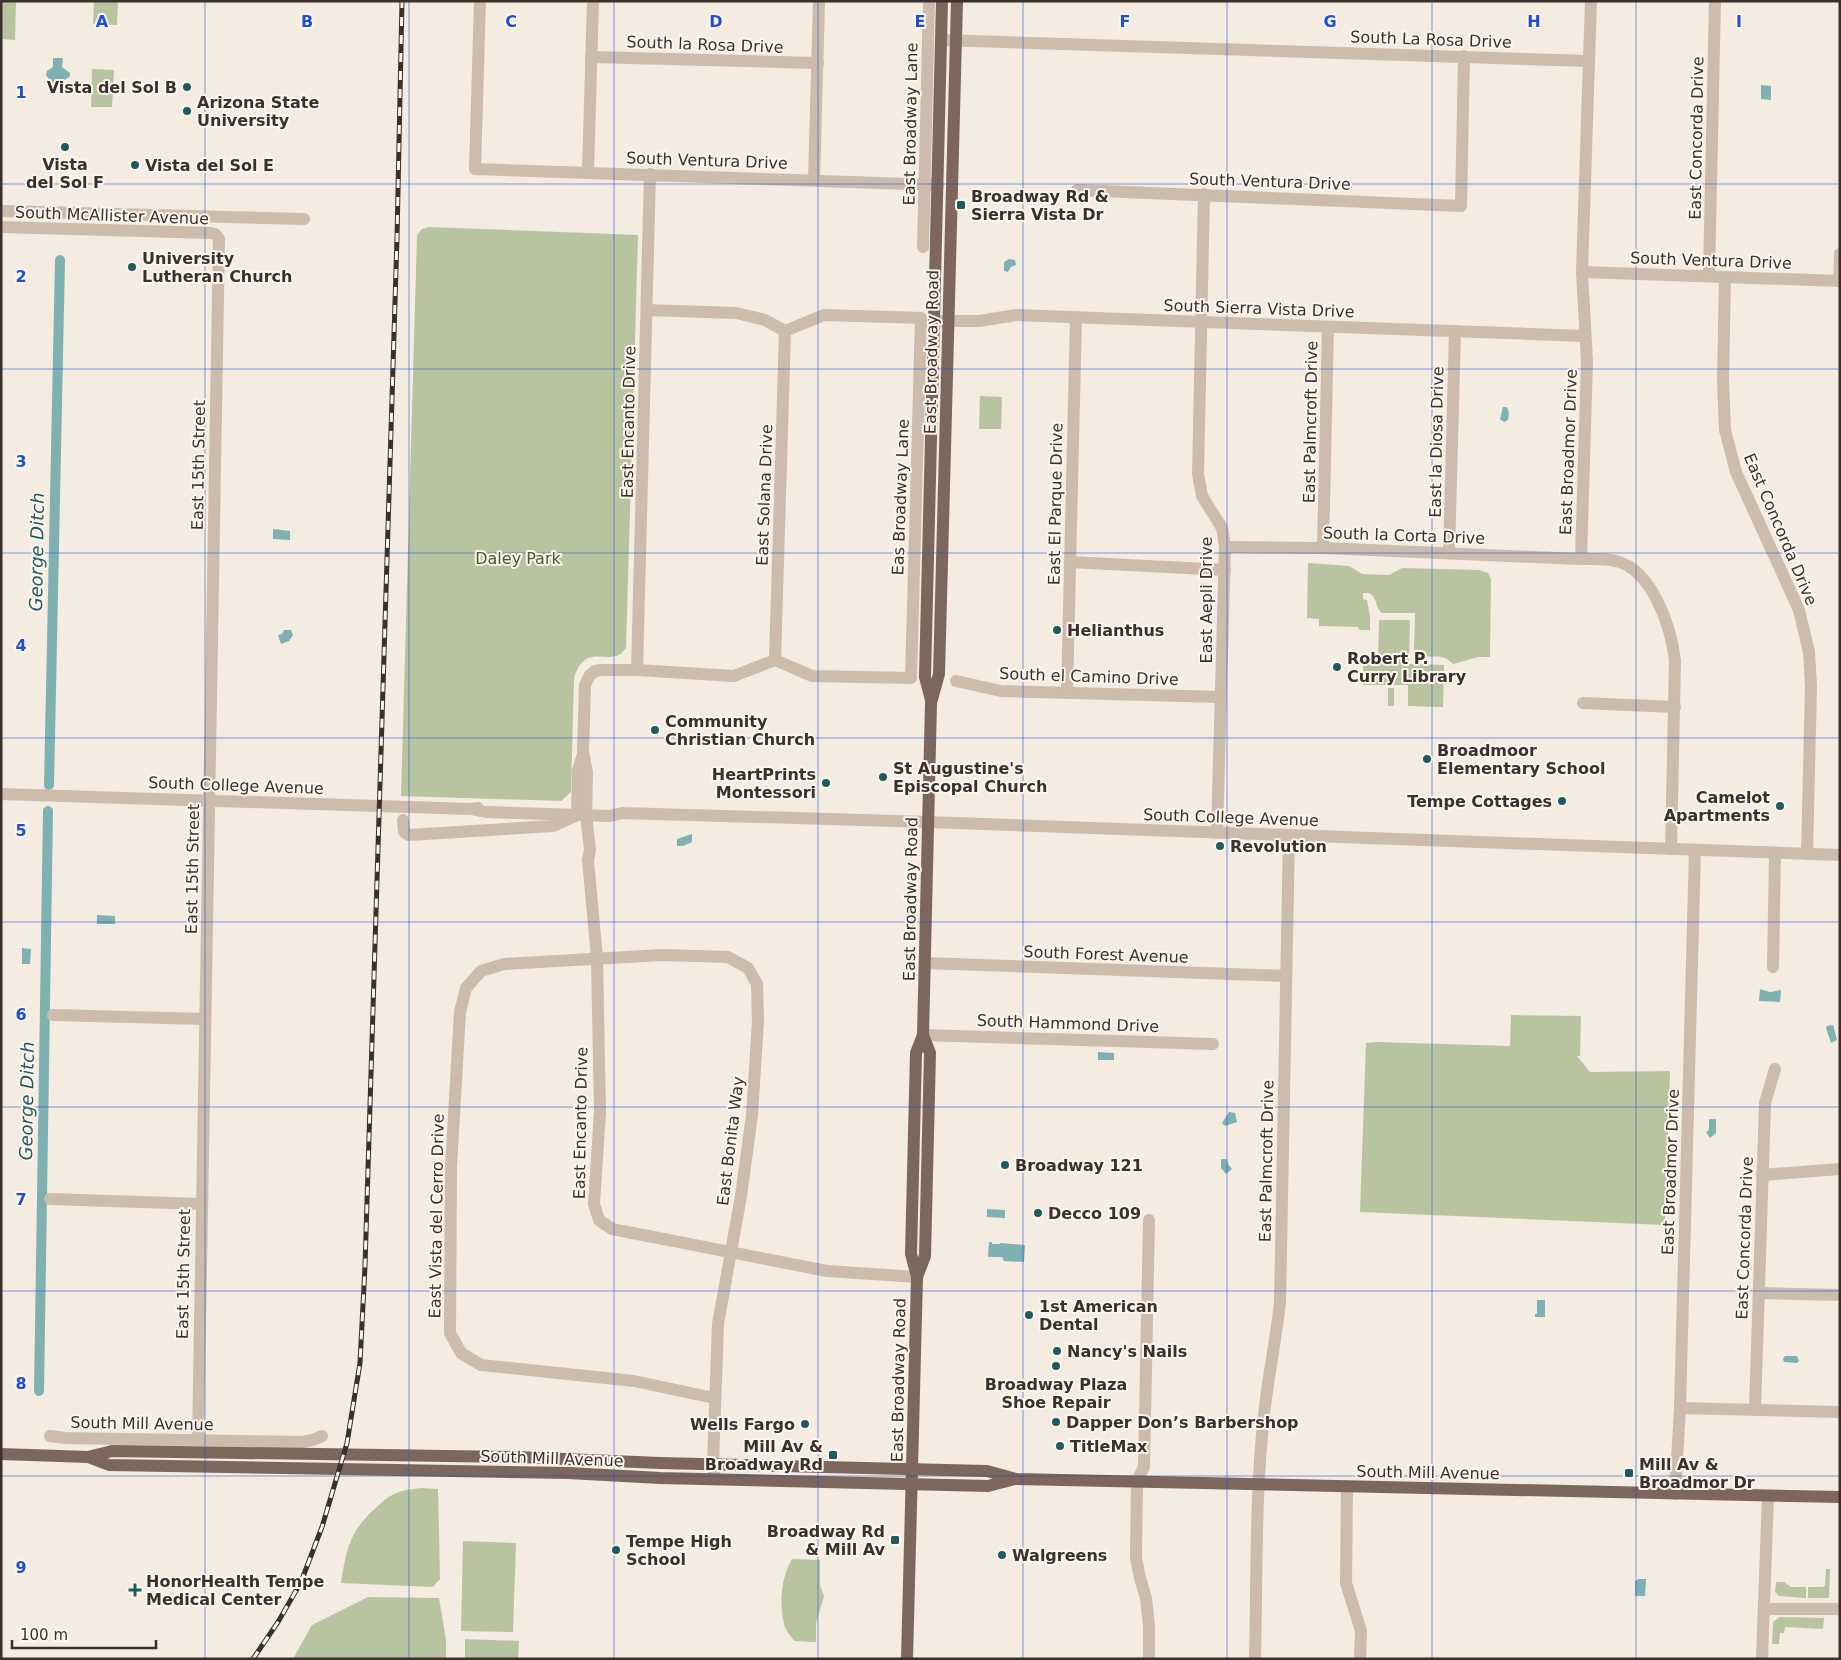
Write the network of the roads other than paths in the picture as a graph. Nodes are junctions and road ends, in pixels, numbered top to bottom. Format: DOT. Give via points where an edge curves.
graph roads {
  1 [pos="480,1"];
  2 [pos="592,1"];
  3 [pos="819,1"];
  4 [pos="929,1"];
  5 [pos="942,1"];
  6 [pos="957,1"];
  7 [pos="1591,1"];
  8 [pos="1715,1"];
  9 [pos="941,40"];
  10 [pos="956,40"];
  11 [pos="1464,56"];
  12 [pos="591,57"];
  13 [pos="1589,61"];
  14 [pos="818,64"];
  15 [pos="588,172"];
  16 [pos="650,174"];
  17 [pos="814,180"];
  18 [pos="925,185"];
  19 [pos="938,185"];
  20 [pos="1077,190"];
  21 [pos="1204,194"];
  22 [pos="1,211"];
  23 [pos="304,219"];
  24 [pos="1,227"];
  25 [pos="219,239"];
  26 [pos="923,247"];
  27 [pos="1840,254"];
  28 [pos="1582,272"];
  29 [pos="1709,276"];
  30 [pos="1725,277"];
  31 [pos="1839,281"];
  32 [pos="647,310"];
  33 [pos="1076,317"];
  34 [pos="934,320"];
  35 [pos="948,321"];
  36 [pos="1202,322"];
  37 [pos="1328,327"];
  38 [pos="785,331"];
  39 [pos="1455,331"];
  40 [pos="1584,336"];
  41 [pos="1225,547"];
  42 [pos="1323,548"];
  43 [pos="1449,553"];
  44 [pos="1581,559"];
  45 [pos="1070,562"];
  46 [pos="1225,570"];
  47 [pos="775,660"];
  48 [pos="638,670"];
  49 [pos="956,681"];
  50 [pos="1068,693"];
  51 [pos="1221,697"];
  52 [pos="931,703"];
  53 [pos="1583,703"];
  54 [pos="1675,707"];
  55 [pos="1,794"];
  56 [pos="209,801"];
  57 [pos="581,812"];
  58 [pos="403,820"];
  59 [pos="928,822"];
  60 [pos="1217,833"];
  61 [pos="1289,836"];
  62 [pos="1671,849"];
  63 [pos="1695,850"];
  64 [pos="1775,853"];
  65 [pos="1806,854"];
  66 [pos="1840,855"];
  67 [pos="596,958"];
  68 [pos="925,963"];
  69 [pos="1773,967"];
  70 [pos="1286,976"];
  71 [pos="54,1015"];
  72 [pos="205,1019"];
  73 [pos="923,1035"];
  74 [pos="1212,1044"];
  75 [pos="1775,1069"];
  76 [pos="1840,1169"];
  77 [pos="1762,1175"];
  78 [pos="50,1199"];
  79 [pos="200,1204"];
  80 [pos="1149,1220"];
  81 [pos="731,1252"];
  82 [pos="917,1277"];
  83 [pos="1759,1294"];
  84 [pos="1840,1295"];
  85 [pos="714,1398"];
  86 [pos="1680,1408"];
  87 [pos="1755,1410"];
  88 [pos="1840,1412"];
  89 [pos="50,1436"];
  90 [pos="322,1436"];
  91 [pos="198,1440"];
  92 [pos="1,1454"];
  93 [pos="88,1456"];
  94 [pos="714,1469"];
  95 [pos="912,1469"];
  96 [pos="1016,1479"];
  97 [pos="1137,1481"];
  98 [pos="912,1484"];
  99 [pos="1259,1485"];
  100 [pos="1347,1486"];
  101 [pos="1676,1494"];
  102 [pos="1768,1496"];
  103 [pos="1840,1497"];
  104 [pos="1764,1609"];
  105 [pos="1840,1609"];
  106 [pos="907,1659"];
  107 [pos="1149,1659"];
  108 [pos="1254,1659"];
  109 [pos="1360,1659"];
  110 [pos="1762,1659"];
  1 -- 15 [label="street, South Ventura Drive" via="475,170"];
  2 -- 12 [label="street"];
  3 -- 14 [label="street"];
  4 -- 18 [label="street, East Broadway Lane"];
  5 -- 9 [label="main road, East Broadway Road"];
  6 -- 10 [label="main road, East Broadway Road"];
  7 -- 13 [label="street, East Broadmor Drive"];
  8 -- 29 [label="street, East Concorda Drive"];
  9 -- 10 [label="street, South La Rosa Drive"];
  9 -- 19 [label="main road, East Broadway Road"];
  10 -- 11 [label="street, South La Rosa Drive"];
  10 -- 35 [label="main road, East Broadway Road"];
  11 -- 13 [label="street, South La Rosa Drive"];
  11 -- 21 [label="street, South Ventura Drive" via="1461,206"];
  12 -- 14 [label="street, South la Rosa Drive"];
  12 -- 15 [label="street"];
  13 -- 28 [label="street, East Broadmor Drive"];
  14 -- 17 [label="street"];
  15 -- 16 [label="street, South Ventura Drive"];
  16 -- 17 [label="street, South Ventura Drive"];
  16 -- 32 [label="street, East Encanto Drive"];
  17 -- 18 [label="street, South Ventura Drive"];
  18 -- 19 [label="street, South Ventura Drive"];
  18 -- 26 [label="street, East Broadway Lane"];
  19 -- 34 [label="main road, East Broadway Road"];
  20 -- 21 [label="street, South Ventura Drive"];
  21 -- 36 [label="street, East Aepli Drive"];
  22 -- 23 [label="street, South McAllister Avenue"];
  24 -- 25 [label="street, South McAllister Avenue" via="211,233"];
  25 -- 56 [label="street, East 15th Street"];
  27 -- 31 [label="street"];
  28 -- 29 [label="street, South Ventura Drive"];
  28 -- 40 [label="street, East Broadmor Drive"];
  29 -- 30 [label="street, South Ventura Drive"];
  30 -- 31 [label="street, South Ventura Drive"];
  30 -- 65 [label="street, East Concorda Drive" via="1724,430 1736,472 1799,610 1809,652 1811,686"];
  32 -- 38 [label="street" via="736,314 764,320"];
  32 -- 48 [label="street, East Encanto Drive"];
  33 -- 35 [label="street, South Sierra Vista Drive" via="1016,315 979,321"];
  33 -- 36 [label="street, South Sierra Vista Drive"];
  33 -- 45 [label="street, East El Parque Drive"];
  34 -- 35 [label="street, South Sierra Vista Drive"];
  34 -- 52 [label="main road, East Broadway Road" via="924,677"];
  35 -- 52 [label="main road, East Broadway Road" via="939,674"];
  36 -- 37 [label="street, South Sierra Vista Drive"];
  36 -- 41 [label="street, East Aepli Drive" via="1198,474 1202,496 1222,528"];
  37 -- 39 [label="street, South Sierra Vista Drive"];
  37 -- 42 [label="street, East Palmcroft Drive"];
  38 -- 47 [label="street, East Solana Drive"];
  38 -- 47 [label="street, Eas Broadway Lane" via="824,315 921,318 911,678 812,676"];
  39 -- 40 [label="street, South Sierra Vista Drive"];
  39 -- 43 [label="street, East la Diosa Drive"];
  40 -- 44 [label="street, East Broadmor Drive" via="1587,370"];
  41 -- 42 [label="street, South la Corta Drive"];
  41 -- 46 [label="street, East Aepli Drive"];
  42 -- 43 [label="street, South la Corta Drive"];
  43 -- 44 [label="street, South la Corta Drive"];
  44 -- 54 [label="street, East Broadmor Drive" via="1616,561 1631,567 1645,580 1668,623 1673,640"];
  45 -- 46 [label="street"];
  45 -- 50 [label="street, East El Parque Drive"];
  46 -- 51 [label="street, East Aepli Drive"];
  47 -- 48 [label="street" via="734,676"];
  48 -- 57 [label="street, East Encanto Drive" via="601,670 590,675 585,685 583,752 587,772"];
  49 -- 50 [label="street, South el Camino Drive" via="1001,691"];
  50 -- 51 [label="street, South el Camino Drive"];
  51 -- 60 [label="street, East Aepli Drive"];
  52 -- 59 [label="main road, East Broadway Road"];
  53 -- 54 [label="street"];
  54 -- 62 [label="street, East Broadmor Drive"];
  55 -- 56 [label="street, South College Avenue"];
  56 -- 57 [label="street, South College Avenue" via="485,812"];
  56 -- 72 [label="street, East 15th Street"];
  57 -- 58 [label="street" via="553,826 409,835 404,832"];
  57 -- 59 [label="street, South College Avenue" via="610,816 622,813"];
  57 -- 67 [label="street, East Encanto Drive" via="590,850 588,860"];
  59 -- 60 [label="street, South College Avenue"];
  59 -- 68 [label="main road, East Broadway Road"];
  60 -- 61 [label="street, South College Avenue"];
  61 -- 62 [label="street, South College Avenue"];
  61 -- 70 [label="street, East Palmcroft Drive"];
  62 -- 63 [label="street, South College Avenue"];
  63 -- 64 [label="street, South College Avenue"];
  63 -- 86 [label="street, East Broadmor Drive"];
  64 -- 65 [label="street, South College Avenue"];
  64 -- 69 [label="street"];
  65 -- 66 [label="street, South College Avenue"];
  67 -- 81 [label="street, East Encanto Drive" via="600,1112 594,1204 600,1220 612,1229"];
  67 -- 81 [label="street, East Bonita Way" via="728,957 748,968 757,984 752,1115"];
  67 -- 85 [label="street, East Vista del Cerro Drive" via="504,964 481,972 466,988 460,1012 452,1167 450,1333 461,1353 481,1365 634,1381"];
  68 -- 70 [label="street, South Forest Avenue"];
  68 -- 73 [label="main road, East Broadway Road"];
  70 -- 99 [label="street, East Palmcroft Drive" via="1280,1302 1264,1415"];
  71 -- 72 [label="street"];
  72 -- 79 [label="street, East 15th Street"];
  73 -- 74 [label="street, South Hammond Drive"];
  73 -- 82 [label="main road, East Broadway Road" via="916,1053 910,1254"];
  75 -- 77 [label="street, East Concorda Drive" via="1765,1103"];
  76 -- 77 [label="street"];
  77 -- 83 [label="street, East Concorda Drive"];
  78 -- 79 [label="street"];
  79 -- 91 [label="street, East 15th Street"];
  80 -- 97 [label="street" via="1144,1467"];
  81 -- 82 [label="street, East Encanto Drive" via="828,1271"];
  81 -- 85 [label="street, East Bonita Way" via="718,1324"];
  82 -- 95 [label="main road, East Broadway Road"];
  83 -- 84 [label="street"];
  83 -- 87 [label="street, East Concorda Drive"];
  85 -- 94 [label="street, East Bonita Way"];
  86 -- 87 [label="street"];
  86 -- 101 [label="street, East Broadmor Drive"];
  87 -- 88 [label="street"];
  89 -- 91 [label="street, South Mill Avenue"];
  90 -- 91 [label="street, South Mill Avenue" via="302,1442"];
  92 -- 93 [label="main road, South Mill Avenue"];
  93 -- 94 [label="main road, South Mill Avenue" via="112,1451 534,1457"];
  93 -- 98 [label="main road, South Mill Avenue" via="109,1465 568,1473"];
  94 -- 95 [label="main road, South Mill Avenue"];
  95 -- 96 [label="main road, South Mill Avenue" via="987,1471"];
  95 -- 98 [label="main road, East Broadway Road"];
  96 -- 97 [label="main road, South Mill Avenue"];
  96 -- 98 [label="main road, South Mill Avenue" via="988,1486"];
  97 -- 99 [label="main road, South Mill Avenue"];
  97 -- 107 [label="street" via="1136,1558 1150,1626"];
  98 -- 106 [label="main road, East Broadway Road"];
  99 -- 100 [label="main road, South Mill Avenue"];
  99 -- 108 [label="street, East Palmcroft Drive"];
  100 -- 101 [label="main road, South Mill Avenue"];
  100 -- 109 [label="street" via="1346,1582 1361,1631"];
  101 -- 102 [label="main road, South Mill Avenue"];
  102 -- 103 [label="main road, South Mill Avenue"];
  102 -- 104 [label="street"];
  104 -- 105 [label="street"];
  104 -- 110 [label="street"];
}
